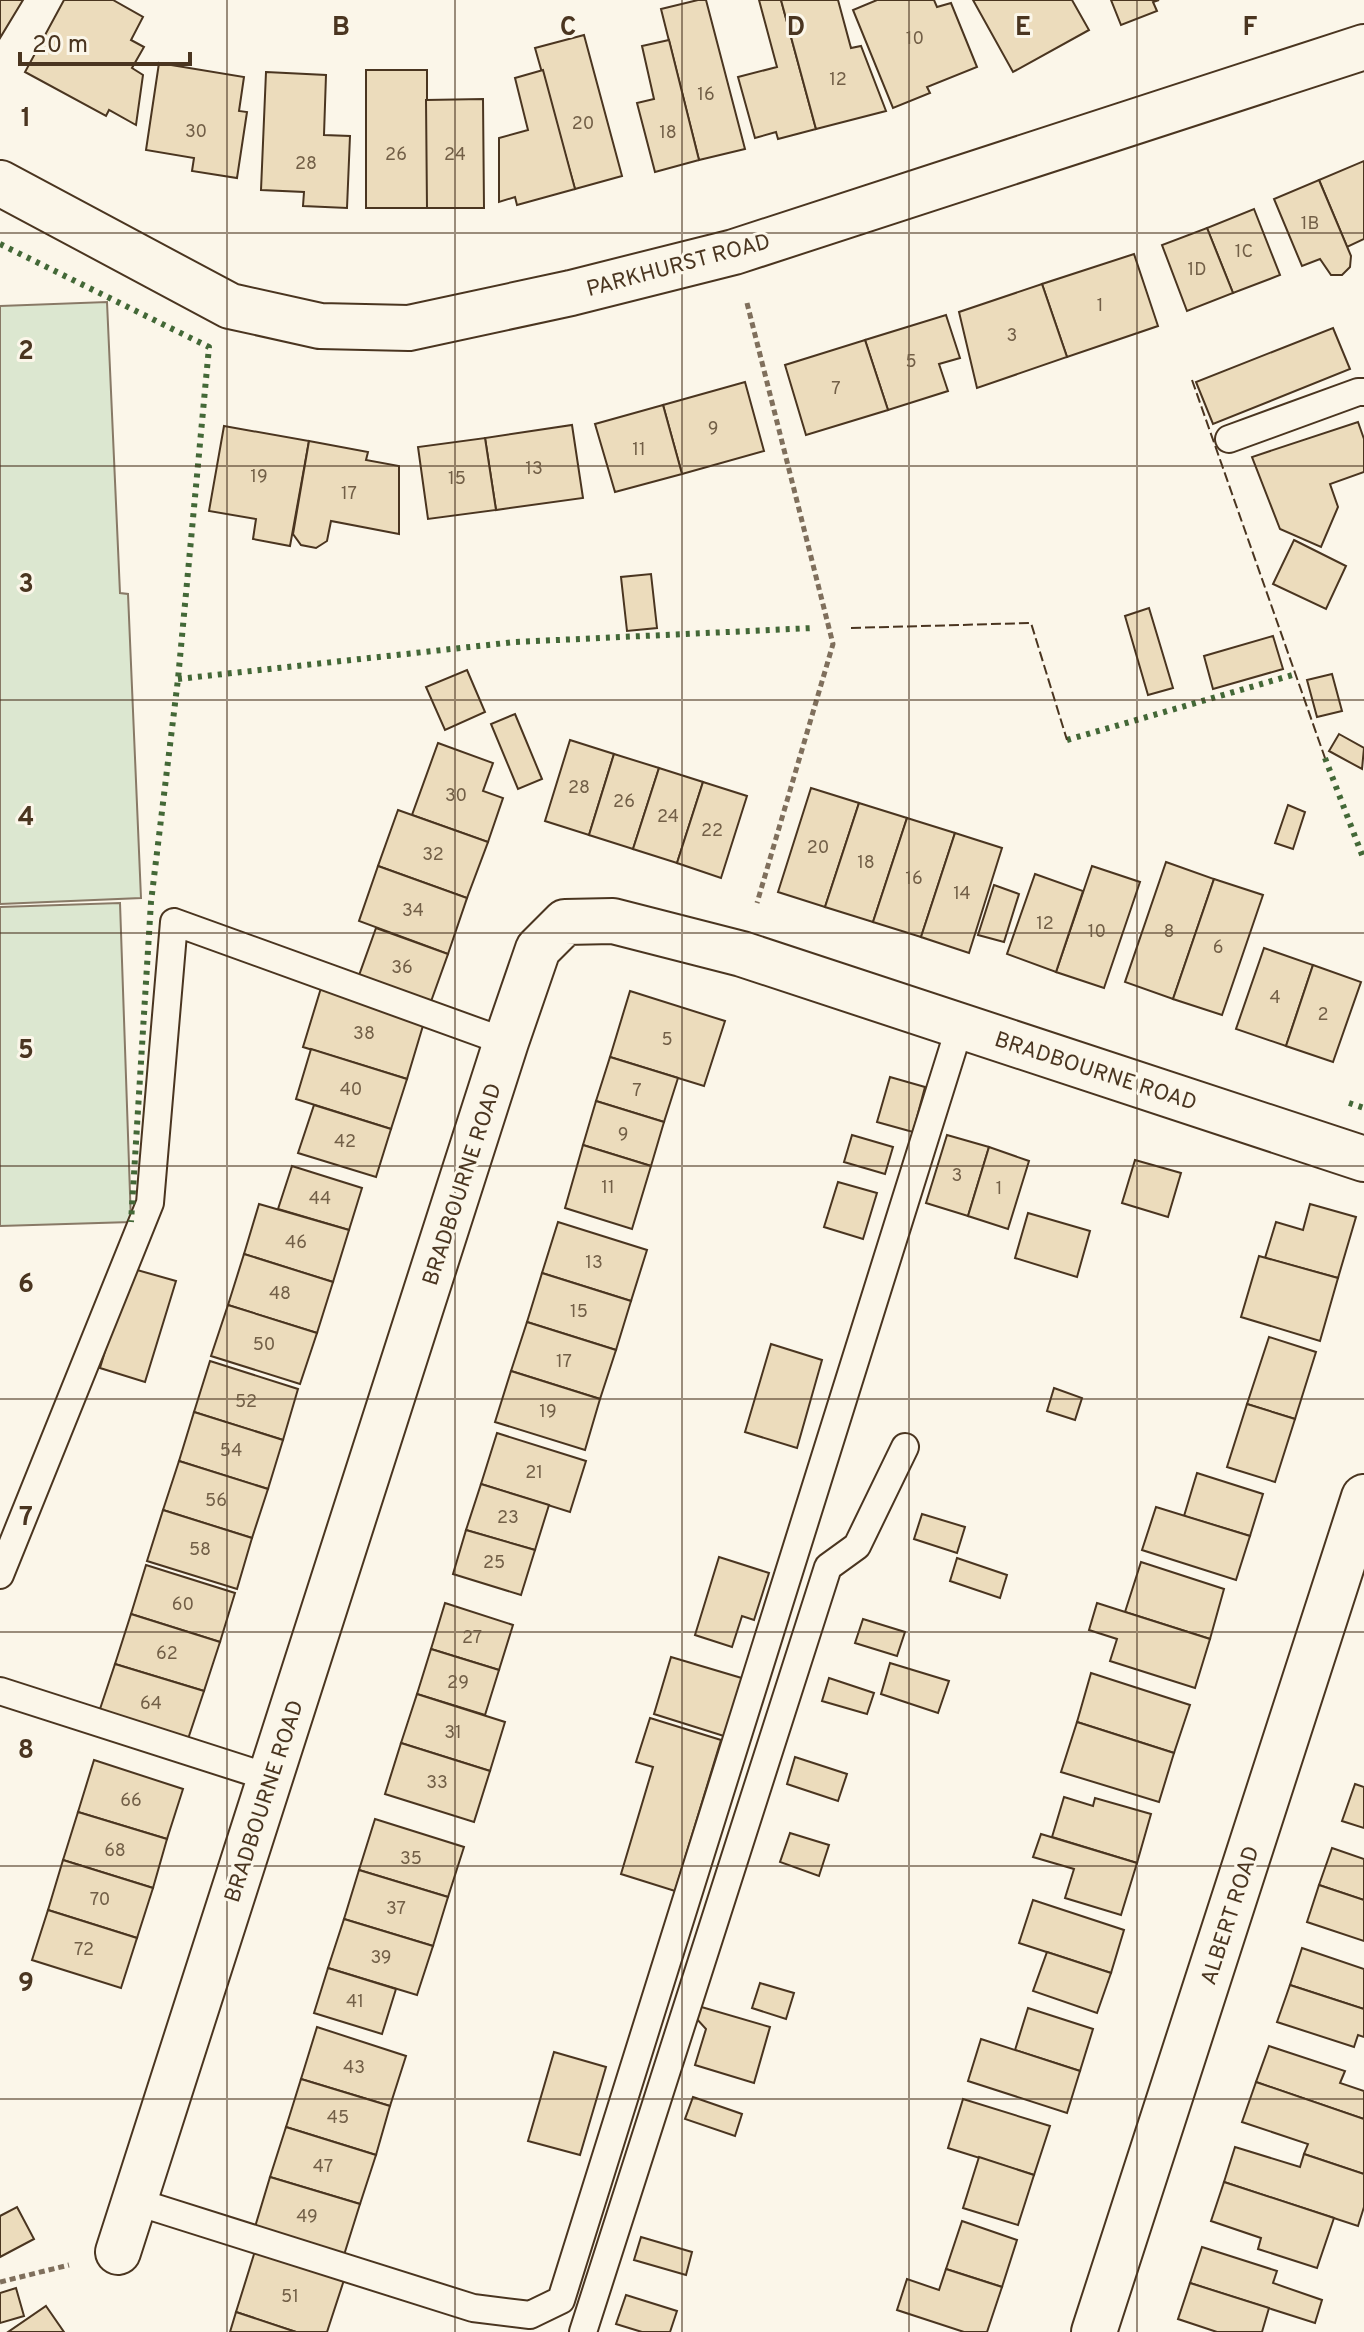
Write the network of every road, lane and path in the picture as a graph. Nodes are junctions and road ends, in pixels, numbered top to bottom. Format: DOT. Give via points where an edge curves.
graph roads {
  1 [pos="1364,47"];
  2 [pos="0,183"];
  3 [pos="734,252"];
  4 [pos="1364,392"];
  5 [pos="1229,439"];
  6 [pos="742,954"];
  7 [pos="960,1026"];
  8 [pos="506,1042"];
  9 [pos="1364,1159"];
  10 [pos="905,1447"];
  11 [pos="1364,1497"];
  12 [pos="0,1575"];
  13 [pos="0,1691"];
  14 [pos="271,1778"];
  15 [pos="134,2201"];
  16 [pos="98,2258"];
  17 [pos="0,2282"];
  18 [pos="583,2332"];
  19 [pos="1094,2332"];
  1 -- 3 [label="street, PARKHURST ROAD"];
  2 -- 3 [label="street, PARKHURST ROAD" via="230,306 320,326 409,328"];
  3 -- 6 [label="path" via="833,644"];
  4 -- 5 [label="lane"];
  6 -- 7 [label="street, BRADBOURNE ROAD"];
  6 -- 8 [label="street, BRADBOURNE ROAD" via="613,921 565,922 538,949"];
  7 -- 9 [label="street, BRADBOURNE ROAD"];
  7 -- 15 [label="lane" via="561,2300 530,2315 473,2308"];
  8 -- 12 [label="lane" via="174,922 150,1203"];
  8 -- 14 [label="street, BRADBOURNE ROAD"];
  10 -- 18 [label="lane" via="857,1546 828,1567"];
  11 -- 19 [label="street, ALBERT ROAD"];
  13 -- 14 [label="lane"];
  14 -- 15 [label="street, BRADBOURNE ROAD"];
  15 -- 16 [label="street, BRADBOURNE ROAD"];
  16 -- 17 [label="path"];
}
